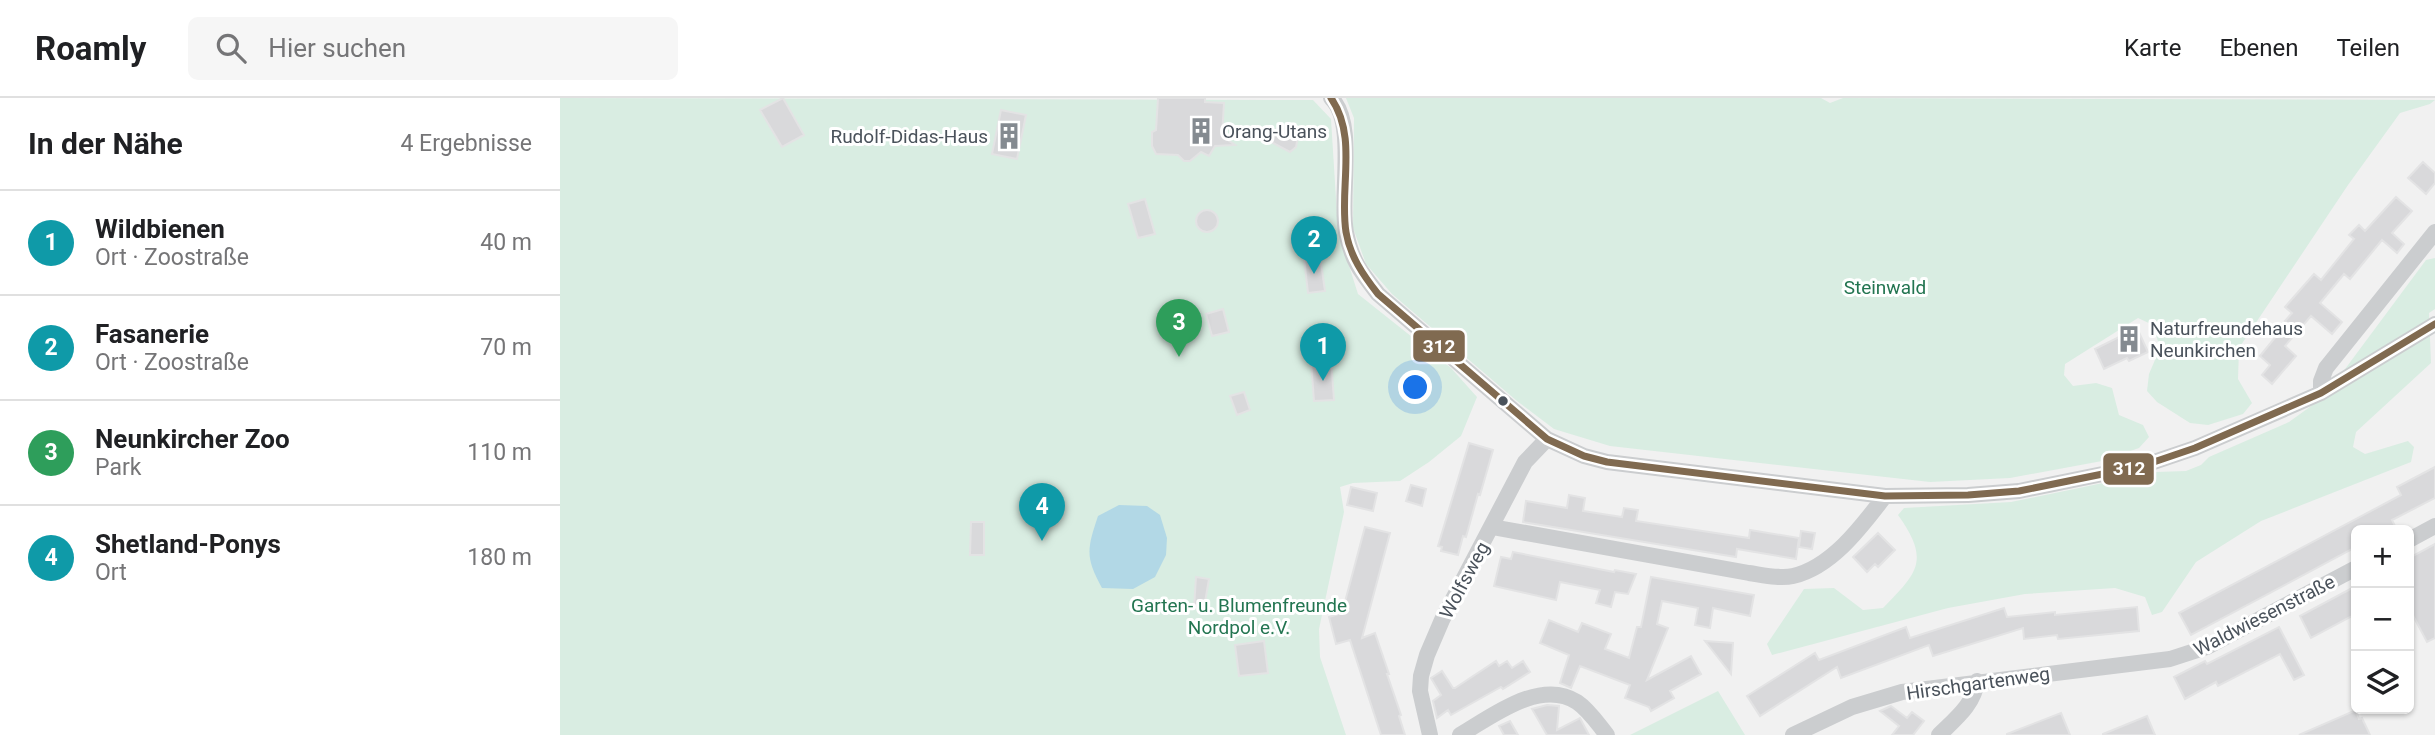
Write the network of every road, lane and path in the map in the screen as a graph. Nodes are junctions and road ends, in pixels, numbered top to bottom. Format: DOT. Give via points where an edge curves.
graph roads {
  1 [pos="1331,98"];
  2 [pos="2435,232"];
  3 [pos="2435,324"];
  4 [pos="2321,393"];
  5 [pos="1548,439"];
  6 [pos="1885,496"];
  7 [pos="2435,526"];
  8 [pos="1492,527"];
  9 [pos="2414,537"];
  10 [pos="2351,571"];
  11 [pos="2169,659"];
  12 [pos="1977,681"];
  13 [pos="1430,735"];
  14 [pos="1460,735"];
  15 [pos="1607,735"];
  16 [pos="1793,735"];
  17 [pos="1939,735"];
  1 -- 5 [label="street" via="1344,126 1345,229 1356,265 1378,294"];
  2 -- 4 [label="street" via="2326,368"];
  3 -- 4 [label="street"];
  4 -- 6 [label="street" via="2142,466 2019,491"];
  5 -- 6 [label="street" via="1607,462"];
  5 -- 8 [label="street, Wolfsweg" via="1525,462"];
  6 -- 8 [label="street" via="1831,555 1811,570 1791,576 1749,573"];
  7 -- 9 [label="street"];
  8 -- 13 [label="street, Wolfsweg" via="1427,655 1420,691"];
  10 -- 11 [label="street, Waldwiesenstraße" via="2207,647"];
  11 -- 12 [label="street, Hirschgartenweg"];
  12 -- 16 [label="street, Hirschgartenweg" via="1902,692"];
  12 -- 17 [label="street" via="1966,709"];
  14 -- 15 [label="street" via="1524,699 1547,694 1577,702"];
}
